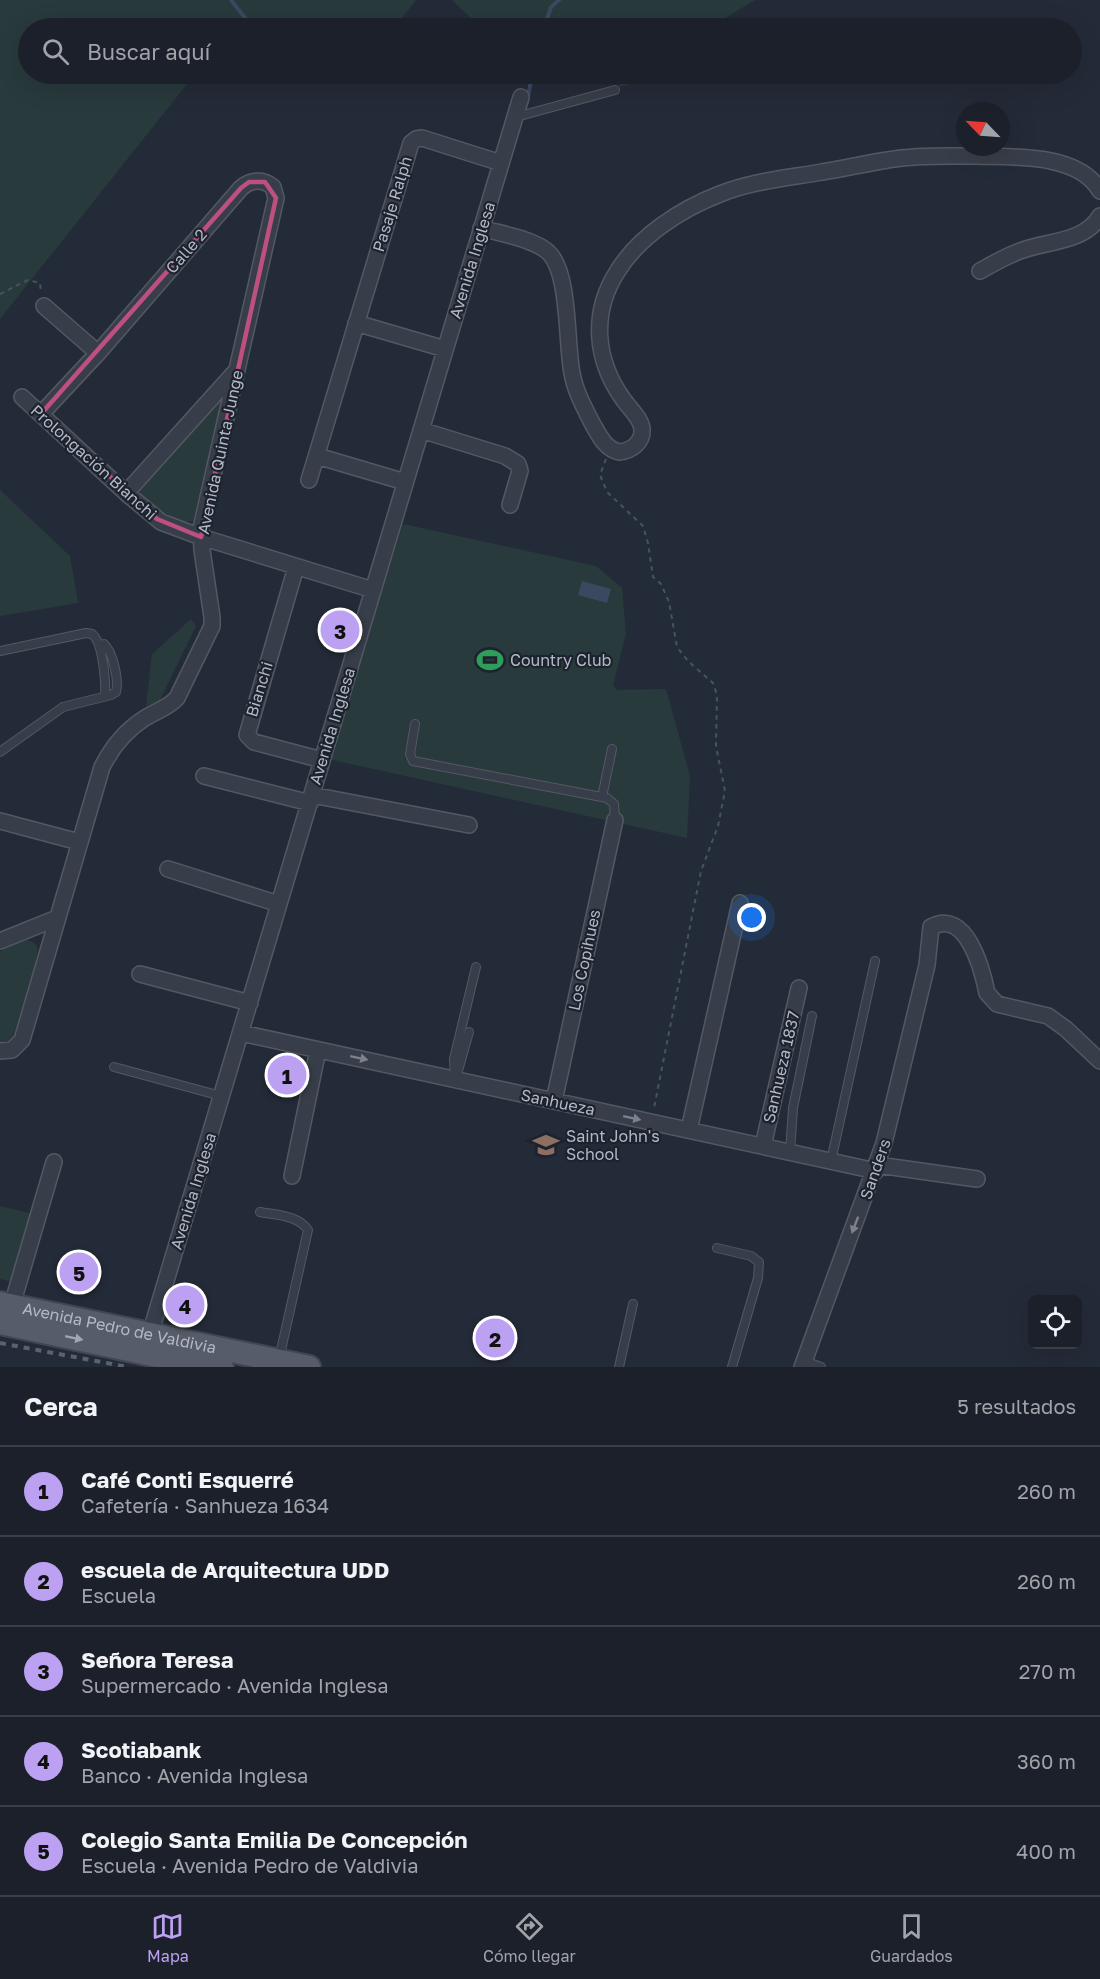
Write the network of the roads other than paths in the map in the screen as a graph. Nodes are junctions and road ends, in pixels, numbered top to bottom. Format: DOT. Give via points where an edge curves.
graph roads {
  1 [pos="615,90"];
  2 [pos="521,97"];
  3 [pos="516,117"];
  4 [pos="501,163"];
  5 [pos="1100,191"];
  6 [pos="275,202"];
  7 [pos="1100,216"];
  8 [pos="481,228"];
  9 [pos="980,271"];
  10 [pos="44,306"];
  11 [pos="356,323"];
  12 [pos="445,349"];
  13 [pos="98,352"];
  14 [pos="237,370"];
  15 [pos="22,398"];
  16 [pos="41,414"];
  17 [pos="421,430"];
  18 [pos="317,456"];
  19 [pos="309,480"];
  20 [pos="405,482"];
  21 [pos="126,493"];
  22 [pos="510,505"];
  23 [pos="201,537"];
  24 [pos="296,567"];
  25 [pos="373,590"];
  26 [pos="104,644"];
  27 [pos="0,651"];
  28 [pos="105,696"];
  29 [pos="415,724"];
  30 [pos="612,749"];
  31 [pos="0,752"];
  32 [pos="322,760"];
  33 [pos="204,776"];
  34 [pos="602,797"];
  35 [pos="311,799"];
  36 [pos="615,820"];
  37 [pos="0,821"];
  38 [pos="470,825"];
  39 [pos="79,842"];
  40 [pos="168,869"];
  41 [pos="740,903"];
  42 [pos="279,904"];
  43 [pos="57,918"];
  44 [pos="0,941"];
  45 [pos="875,962"];
  46 [pos="476,967"];
  47 [pos="140,974"];
  48 [pos="799,988"];
  49 [pos="250,1003"];
  50 [pos="812,1016"];
  51 [pos="469,1032"];
  52 [pos="241,1033"];
  53 [pos="318,1050"];
  54 [pos="0,1051"];
  55 [pos="1100,1061"];
  56 [pos="114,1068"];
  57 [pos="455,1079"];
  58 [pos="221,1096"];
  59 [pos="554,1101"];
  60 [pos="689,1130"];
  61 [pos="763,1146"];
  62 [pos="790,1152"];
  63 [pos="831,1161"];
  64 [pos="54,1162"];
  65 [pos="877,1168"];
  66 [pos="291,1176"];
  67 [pos="977,1179"];
  68 [pos="260,1212"];
  69 [pos="717,1248"];
  70 [pos="633,1304"];
  71 [pos="4,1310"];
  72 [pos="150,1334"];
  73 [pos="122,1348"];
  74 [pos="157,1356"];
  75 [pos="279,1361"];
  76 [pos="803,1364"];
  77 [pos="222,1367"];
  78 [pos="309,1367"];
  79 [pos="619,1367"];
  80 [pos="732,1367"];
  81 [pos="821,1367"];
  1 -- 3 [label="lane"];
  2 -- 3 [label="street, Avenida Inglesa"];
  3 -- 4 [label="street, Avenida Inglesa"];
  4 -- 8 [label="street, Avenida Inglesa"];
  4 -- 11 [label="street, Pasaje Ralph" via="424,138 413,140"];
  5 -- 8 [label="street" via="1085,175 1045,160 947,155 900,158 759,182 705,200 670,220 633,250 606,293 599,327 601,354 613,384 642,429 640,441 632,449 619,452 598,434 575,385 562,280 555,260 537,245"];
  6 -- 13 [label="street, Calle 2" via="276,194 270,185 255,181 245,184"];
  6 -- 14 [label="street, Avenida Quinta Junge"];
  7 -- 9 [label="street" via="1091,228 1074,237 1021,250"];
  8 -- 12 [label="street, Avenida Inglesa"];
  10 -- 13 [label="street"];
  11 -- 12 [label="street"];
  11 -- 18 [label="street, Pasaje Ralph"];
  12 -- 17 [label="street, Avenida Inglesa"];
  13 -- 16 [label="street, Calle 2"];
  14 -- 21 [label="street"];
  14 -- 23 [label="street, Avenida Quinta Junge"];
  15 -- 16 [label="street, Prolongación Bianchi"];
  16 -- 21 [label="street, Prolongación Bianchi"];
  17 -- 20 [label="street, Avenida Inglesa"];
  17 -- 22 [label="street" via="515,461 520,471"];
  18 -- 19 [label="street, Pasaje Ralph"];
  18 -- 20 [label="street"];
  20 -- 25 [label="street, Avenida Inglesa"];
  21 -- 23 [label="street, Prolongación Bianchi" via="161,522"];
  23 -- 24 [label="street, Prolongación Bianchi"];
  23 -- 39 [label="street, Avenida Quinta Junge" via="212,616 209,632 177,698 134,726 106,758"];
  24 -- 25 [label="street, Prolongación Bianchi"];
  24 -- 32 [label="street, Bianchi" via="247,735 254,742"];
  25 -- 32 [label="street, Avenida Inglesa"];
  26 -- 28 [label="lane" via="110,652 117,689"];
  27 -- 28 [label="lane" via="92,634 106,682"];
  28 -- 31 [label="lane" via="57,710"];
  29 -- 34 [label="lane" via="410,754 413,761"];
  30 -- 34 [label="lane"];
  32 -- 35 [label="street, Avenida Inglesa"];
  33 -- 35 [label="street"];
  34 -- 36 [label="lane" via="614,804"];
  35 -- 38 [label="street"];
  35 -- 42 [label="street, Avenida Inglesa"];
  36 -- 59 [label="street, Los Copihues"];
  37 -- 39 [label="street"];
  39 -- 43 [label="street, Avenida Quinta Junge"];
  40 -- 42 [label="street"];
  41 -- 60 [label="street"];
  42 -- 49 [label="street, Avenida Inglesa"];
  43 -- 44 [label="street"];
  43 -- 54 [label="street, Avenida Quinta Junge" via="22,1040 12,1050"];
  45 -- 63 [label="lane"];
  46 -- 57 [label="lane" via="454,1059"];
  47 -- 49 [label="street"];
  48 -- 61 [label="street, Sanhueza 1837"];
  49 -- 52 [label="street, Avenida Inglesa"];
  50 -- 62 [label="lane" via="793,1108"];
  51 -- 57 [label="lane"];
  52 -- 53 [label="street, Sanhueza"];
  52 -- 58 [label="street, Avenida Inglesa"];
  53 -- 57 [label="street, Sanhueza, one-way"];
  53 -- 66 [label="street"];
  55 -- 65 [label="street, Sanders" via="1048,1016 997,1005 987,993 973,948 963,933 954,925 939,922 931,927 927,965"];
  56 -- 58 [label="lane"];
  57 -- 59 [label="street, Sanhueza"];
  58 -- 72 [label="street, Avenida Inglesa"];
  59 -- 60 [label="street, Sanhueza, one-way"];
  60 -- 61 [label="street, Sanhueza"];
  61 -- 62 [label="street, Sanhueza"];
  62 -- 63 [label="street, Sanhueza"];
  63 -- 65 [label="street, Sanhueza"];
  64 -- 71 [label="street"];
  65 -- 67 [label="street, Sanhueza"];
  65 -- 76 [label="street, Sanders, one-way"];
  68 -- 75 [label="lane" via="296,1219 308,1230"];
  69 -- 80 [label="lane" via="752,1256 759,1262 758,1278"];
  70 -- 79 [label="lane"];
  71 -- 72 [label="main road, Avenida Pedro de Valdivia"];
  71 -- 73 [label="main road, Avenida Pedro de Valdivia, one-way"];
  72 -- 73 [label="main road"];
  72 -- 74 [label="main road"];
  72 -- 75 [label="main road, Avenida Pedro de Valdivia"];
  73 -- 74 [label="main road, Avenida Pedro de Valdivia"];
  74 -- 77 [label="main road, Avenida Pedro de Valdivia"];
  75 -- 78 [label="main road, Avenida Pedro de Valdivia"];
  76 -- 81 [label="lane"];
}
